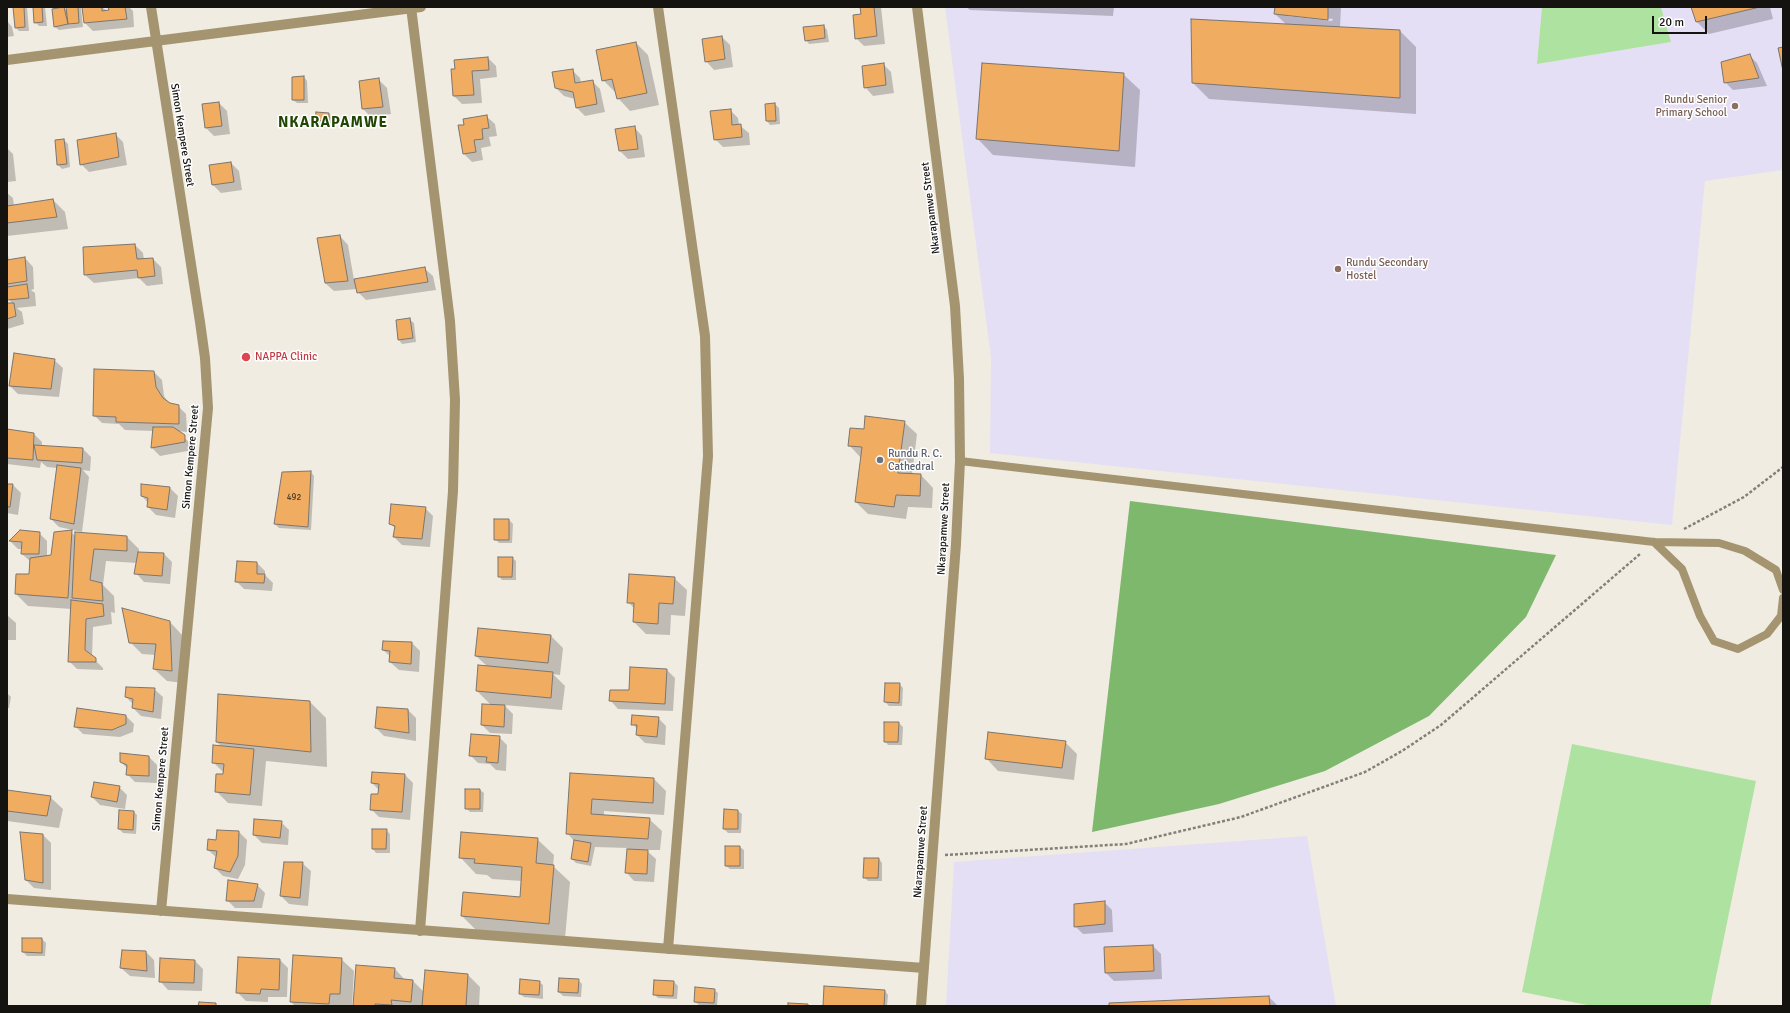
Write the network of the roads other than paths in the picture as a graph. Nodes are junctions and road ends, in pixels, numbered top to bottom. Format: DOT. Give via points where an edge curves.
graph roads {
  1 [pos="151,7"];
  2 [pos="414,7"];
  3 [pos="658,7"];
  4 [pos="917,7"];
  5 [pos="155,42"];
  6 [pos="7,60"];
  7 [pos="960,460"];
  8 [pos="1654,542"];
  9 [pos="1783,590"];
  10 [pos="1783,598"];
  11 [pos="7,900"];
  12 [pos="161,911"];
  13 [pos="420,930"];
  14 [pos="668,949"];
  15 [pos="924,968"];
  16 [pos="921,1006"];
  1 -- 5 [label="street, Simon Kempere Street"];
  2 -- 5 [label="street"];
  2 -- 13 [label="street" via="450,321 455,400 453,491"];
  3 -- 14 [label="street" via="705,336 708,456"];
  4 -- 7 [label="street, Nkarapamwe Street" via="955,306"];
  5 -- 6 [label="street"];
  5 -- 12 [label="street, Simon Kempere Street" via="200,322 208,408"];
  7 -- 8 [label="lane"];
  7 -- 15 [label="street, Nkarapamwe Street"];
  8 -- 9 [label="lane" via="1719,543 1745,551 1776,570"];
  8 -- 10 [label="lane" via="1682,569 1700,616 1714,641 1738,649 1767,634 1781,616"];
  11 -- 12 [label="street"];
  12 -- 13 [label="street"];
  13 -- 14 [label="street"];
  14 -- 15 [label="street"];
  15 -- 16 [label="street, Nkarapamwe Street"];
}
